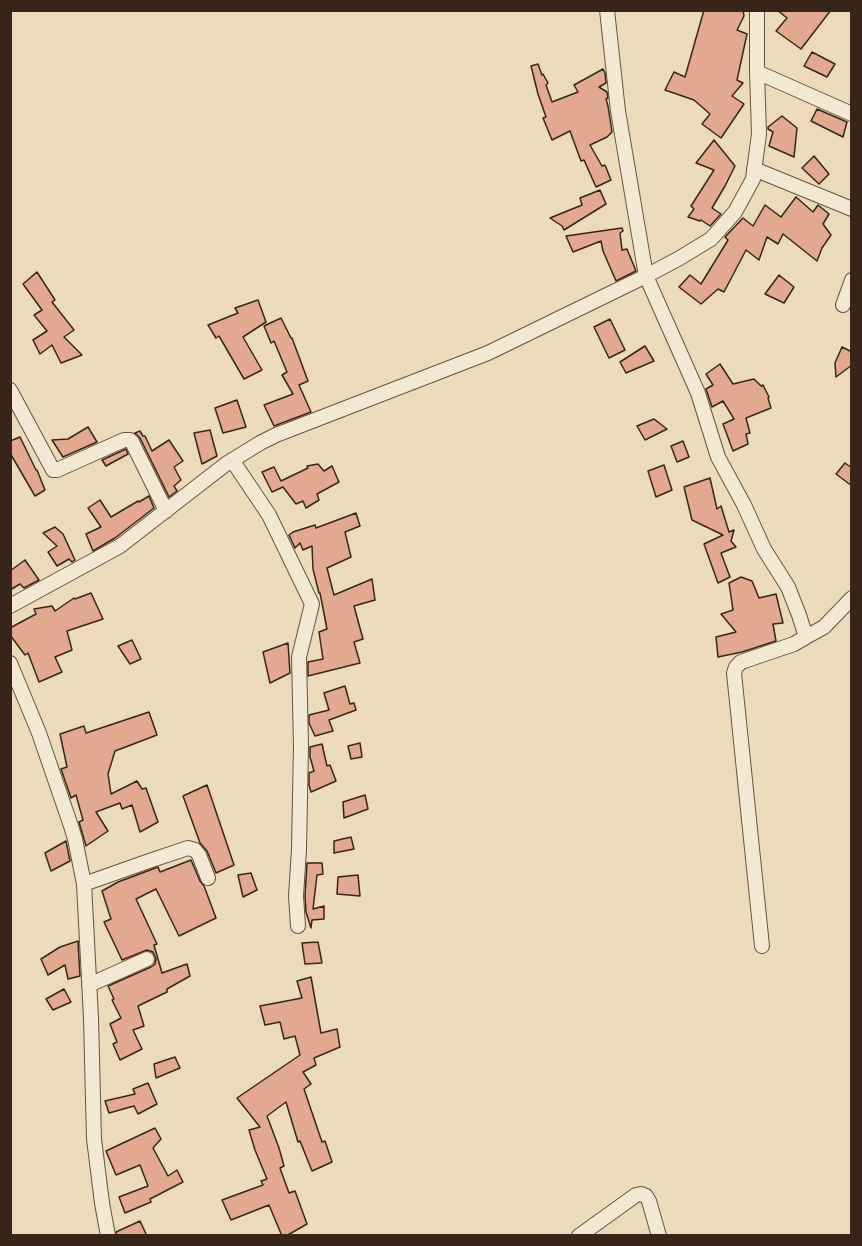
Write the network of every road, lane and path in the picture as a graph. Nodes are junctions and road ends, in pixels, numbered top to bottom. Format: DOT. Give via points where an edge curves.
graph roads {
  1 [pos="608,10"];
  2 [pos="757,10"];
  3 [pos="757,72"];
  4 [pos="852,114"];
  5 [pos="754,169"];
  6 [pos="852,209"];
  7 [pos="646,276"];
  8 [pos="852,280"];
  9 [pos="843,305"];
  10 [pos="10,390"];
  11 [pos="232,460"];
  12 [pos="166,511"];
  13 [pos="852,598"];
  14 [pos="10,606"];
  15 [pos="806,637"];
  16 [pos="10,663"];
  17 [pos="208,878"];
  18 [pos="84,884"];
  19 [pos="298,926"];
  20 [pos="762,946"];
  21 [pos="147,959"];
  22 [pos="89,985"];
  23 [pos="108,1236"];
  24 [pos="579,1236"];
  25 [pos="659,1236"];
  1 -- 7 [label="street" via="618,111"];
  2 -- 3 [label="street"];
  3 -- 4 [label="street"];
  3 -- 5 [label="street" via="759,134"];
  5 -- 6 [label="street"];
  5 -- 7 [label="street" via="753,179 735,212 711,239"];
  7 -- 11 [label="street" via="488,353 276,435"];
  7 -- 15 [label="street" via="698,393 718,457 764,549 788,587"];
  8 -- 9 [label="street"];
  10 -- 12 [label="street" via="53,470 130,440"];
  11 -- 12 [label="street"];
  11 -- 19 [label="street" via="268,515 312,604 298,657"];
  12 -- 14 [label="street" via="111,552"];
  13 -- 15 [label="street" via="824,627"];
  15 -- 20 [label="street" via="741,662 734,673"];
  16 -- 18 [label="street" via="71,826"];
  17 -- 18 [label="street" via="199,855 188,848"];
  18 -- 22 [label="street"];
  21 -- 22 [label="street"];
  22 -- 23 [label="street" via="94,1138"];
  24 -- 25 [label="street" via="641,1194 649,1201"];
}
